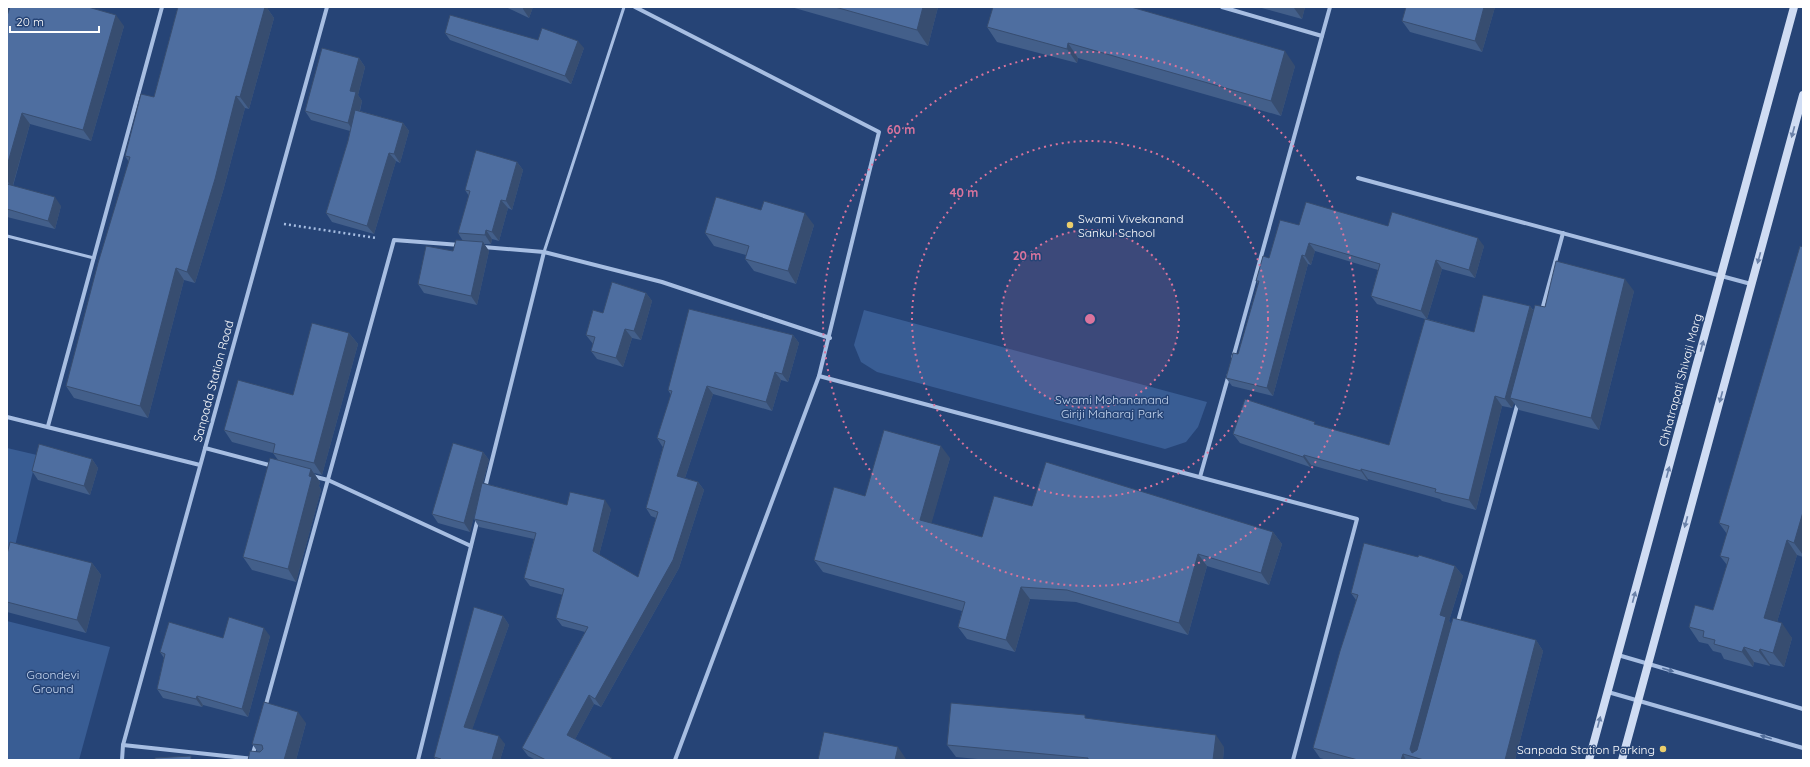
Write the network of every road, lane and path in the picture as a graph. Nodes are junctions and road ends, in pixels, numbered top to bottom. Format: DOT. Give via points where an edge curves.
graph roads {
  1 [pos="160,7"];
  2 [pos="327,7"];
  3 [pos="624,7"];
  4 [pos="635,7"];
  5 [pos="1222,7"];
  6 [pos="1330,7"];
  7 [pos="1794,7"];
  8 [pos="1322,36"];
  9 [pos="1803,95"];
  10 [pos="1358,178"];
  11 [pos="268,221"];
  12 [pos="1563,233"];
  13 [pos="7,236"];
  14 [pos="394,240"];
  15 [pos="465,246"];
  16 [pos="481,247"];
  17 [pos="544,252"];
  18 [pos="94,258"];
  19 [pos="1721,276"];
  20 [pos="1751,284"];
  21 [pos="1540,317"];
  22 [pos="830,338"];
  23 [pos="1231,364"];
  24 [pos="1229,371"];
  25 [pos="819,376"];
  26 [pos="1520,394"];
  27 [pos="7,417"];
  28 [pos="48,426"];
  29 [pos="205,448"];
  30 [pos="200,465"];
  31 [pos="282,468"];
  32 [pos="305,474"];
  33 [pos="1200,478"];
  34 [pos="328,480"];
  35 [pos="484,492"];
  36 [pos="479,515"];
  37 [pos="471,546"];
  38 [pos="1456,630"];
  39 [pos="1618,655"];
  40 [pos="1648,664"];
  41 [pos="1608,692"];
  42 [pos="1638,701"];
  43 [pos="1803,709"];
  44 [pos="264,713"];
  45 [pos="258,736"];
  46 [pos="123,745"];
  47 [pos="1803,748"];
  48 [pos="251,759"];
  49 [pos="257,759"];
  50 [pos="122,760"];
  51 [pos="418,760"];
  52 [pos="675,760"];
  53 [pos="1292,760"];
  54 [pos="1589,760"];
  55 [pos="1622,760"];
  1 -- 18 [label="street"];
  2 -- 11 [label="street, Sanpada Station Road"];
  3 -- 17 [label="lane"];
  4 -- 22 [label="street" via="879,132"];
  5 -- 8 [label="street"];
  6 -- 8 [label="street"];
  7 -- 19 [label="street, Chhatrapati Shivaji Marg"];
  8 -- 23 [label="street"];
  9 -- 20 [label="street, one-way"];
  10 -- 12 [label="street"];
  11 -- 14 [label="path"];
  11 -- 29 [label="street, Sanpada Station Road"];
  12 -- 19 [label="street"];
  12 -- 21 [label="street"];
  13 -- 18 [label="lane"];
  14 -- 15 [label="street"];
  14 -- 34 [label="street"];
  16 -- 17 [label="street"];
  17 -- 22 [label="street" via="662,282"];
  17 -- 35 [label="street"];
  18 -- 28 [label="street"];
  19 -- 20 [label="street"];
  39 -- 19 [label="street, Chhatrapati Shivaji Marg, one-way"];
  20 -- 40 [label="street, one-way"];
  22 -- 25 [label="street"];
  24 -- 33 [label="street"];
  25 -- 33 [label="street"];
  25 -- 52 [label="street"];
  26 -- 38 [label="street"];
  27 -- 28 [label="street"];
  28 -- 30 [label="street"];
  29 -- 30 [label="street, Sanpada Station Road"];
  29 -- 31 [label="street"];
  30 -- 46 [label="street, Sanpada Station Road"];
  32 -- 34 [label="street"];
  33 -- 53 [label="street" via="1357,519"];
  34 -- 37 [label="street"];
  34 -- 44 [label="street"];
  36 -- 37 [label="street"];
  37 -- 51 [label="street"];
  39 -- 40 [label="street"];
  39 -- 41 [label="street, Chhatrapati Shivaji Marg"];
  40 -- 42 [label="street"];
  40 -- 43 [label="street, one-way"];
  41 -- 42 [label="street"];
  54 -- 41 [label="street, Chhatrapati Shivaji Marg, one-way"];
  47 -- 42 [label="street, one-way"];
  42 -- 55 [label="street"];
  45 -- 48 [label="street"];
  46 -- 48 [label="street"];
  46 -- 50 [label="street, Sanpada Station Road"];
  48 -- 49 [label="street"];
}
